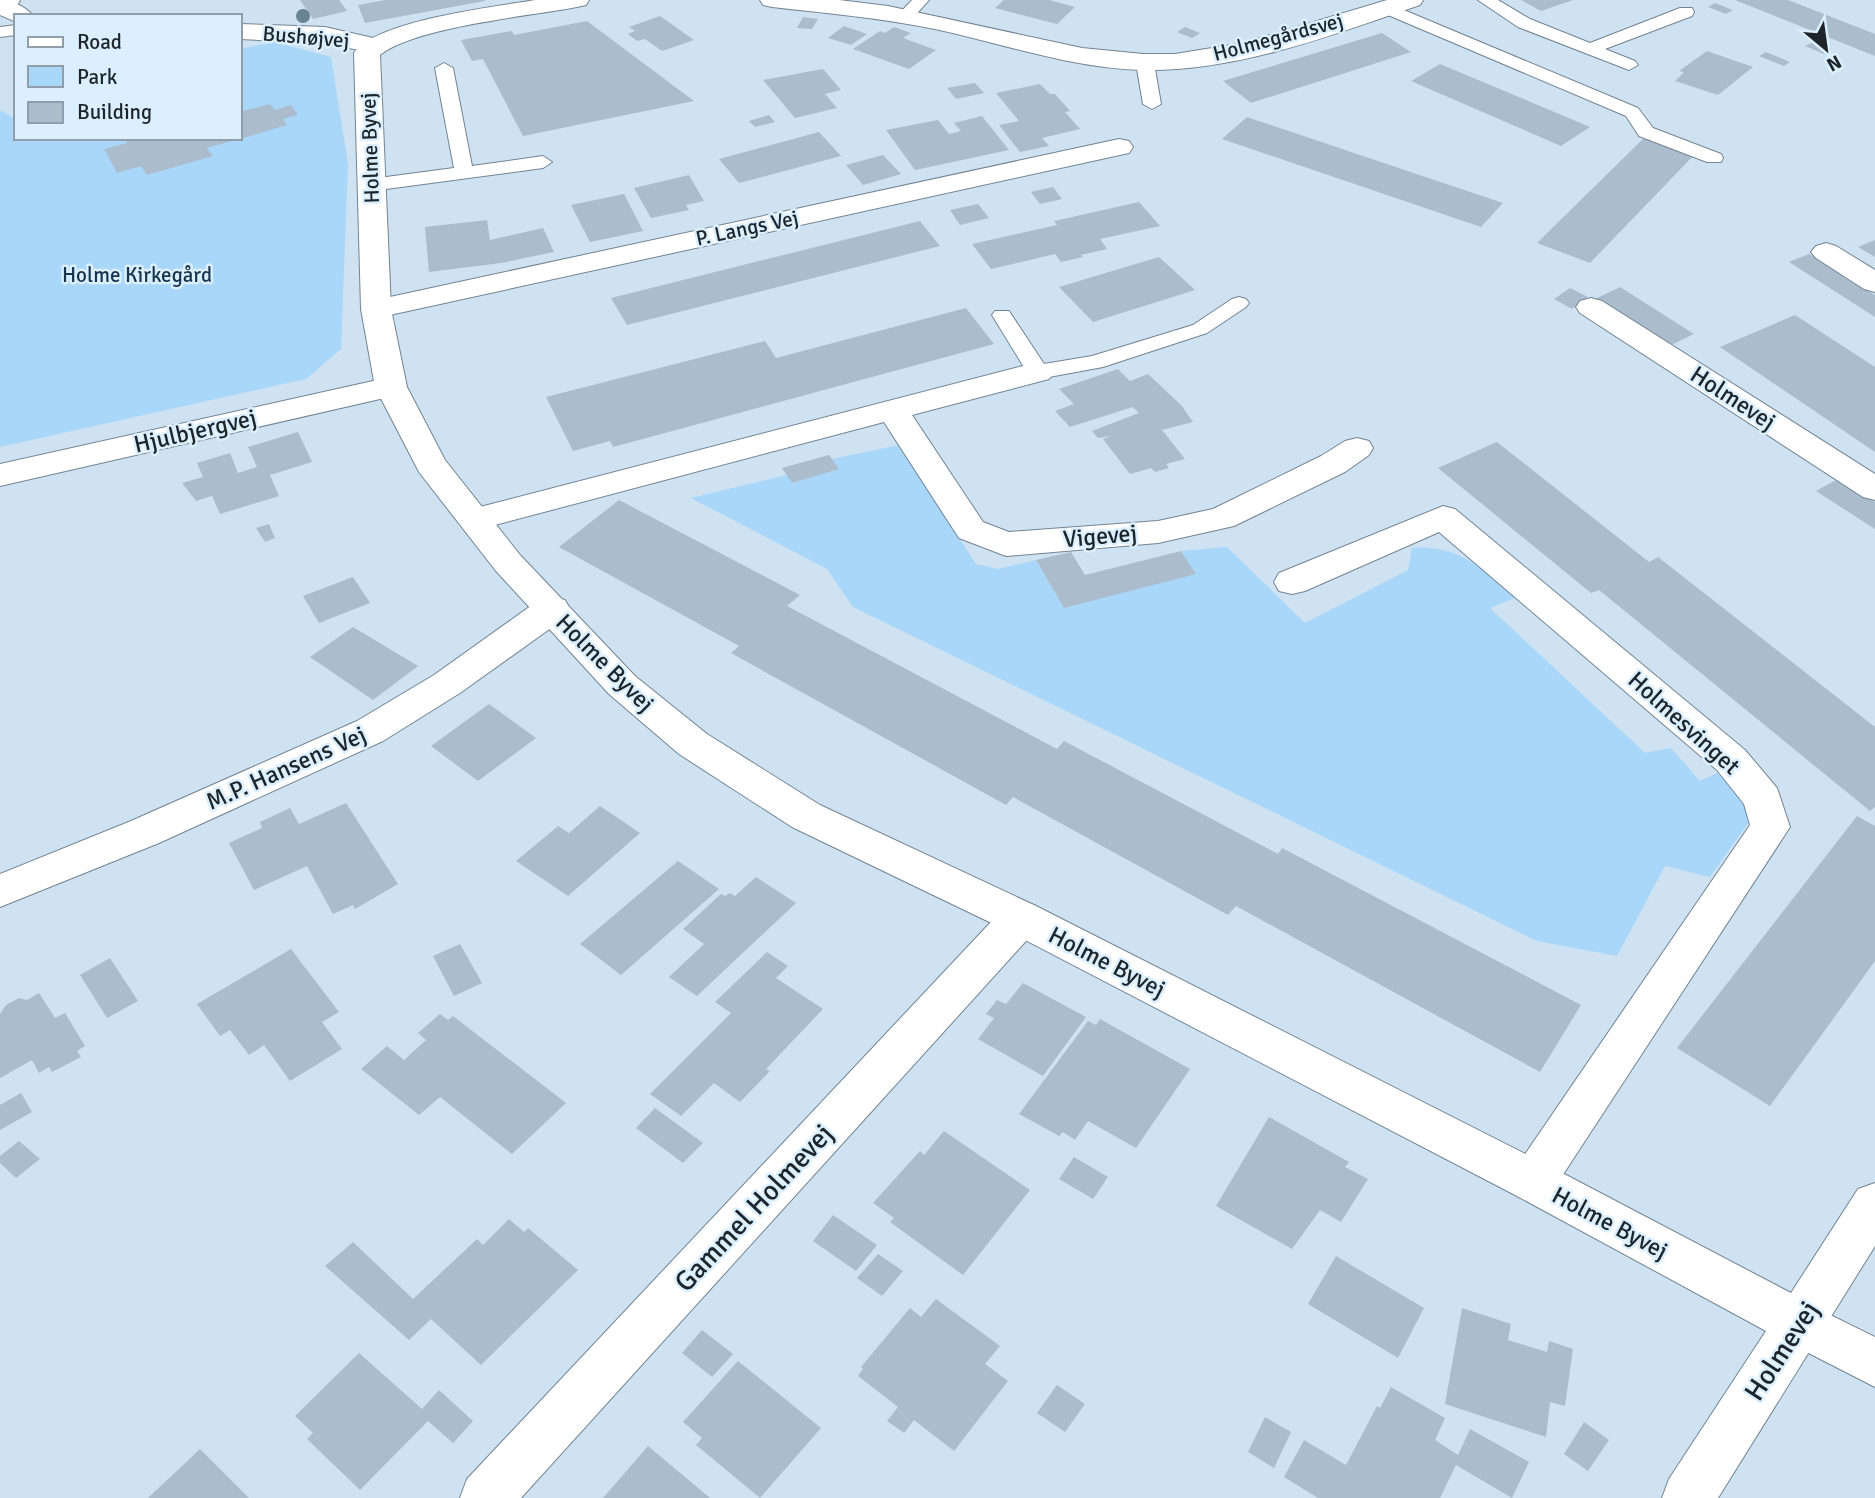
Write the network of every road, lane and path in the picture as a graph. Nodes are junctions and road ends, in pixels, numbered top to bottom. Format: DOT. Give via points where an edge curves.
graph roads {
  1 [pos="12,0"];
  2 [pos="577,0"];
  3 [pos="772,0"];
  4 [pos="1486,0"];
  5 [pos="1399,4"];
  6 [pos="0,5"];
  7 [pos="913,8"];
  8 [pos="1686,12"];
  9 [pos="18,14"];
  10 [pos="242,32"];
  11 [pos="373,45"];
  12 [pos="1590,49"];
  13 [pos="1145,63"];
  14 [pos="1629,65"];
  15 [pos="444,68"];
  16 [pos="1152,104"];
  17 [pos="1119,147"];
  18 [pos="1714,158"];
  19 [pos="542,162"];
  20 [pos="464,172"];
  21 [pos="371,186"];
  22 [pos="1826,253"];
  23 [pos="1875,283"];
  24 [pos="1239,303"];
  25 [pos="1591,307"];
  26 [pos="376,309"];
  27 [pos="1002,315"];
  28 [pos="1038,372"];
  29 [pos="391,387"];
  30 [pos="892,410"];
  31 [pos="1357,447"];
  32 [pos="0,475"];
  33 [pos="1875,489"];
  34 [pos="476,519"];
  35 [pos="1292,582"];
  36 [pos="552,609"];
  37 [pos="0,891"];
  38 [pos="1021,918"];
  39 [pos="1532,1181"];
  40 [pos="1875,1205"];
  41 [pos="1800,1323"];
  42 [pos="1875,1363"];
  43 [pos="486,1498"];
  44 [pos="1688,1498"];
  1 -- 6 [label="lane"];
  2 -- 11 [label="street" via="405,32"];
  3 -- 7 [label="street"];
  4 -- 12 [label="lane" via="1524,23"];
  5 -- 13 [label="street, Holmegårdsvej" via="1247,50"];
  5 -- 18 [label="lane" via="1632,112 1646,132"];
  6 -- 9 [label="street"];
  7 -- 13 [label="street, Holmegårdsvej" via="1087,59"];
  8 -- 12 [label="lane"];
  10 -- 11 [label="street, Bushøjvej" via="325,35"];
  11 -- 21 [label="street, Holme Byvej" via="367,53"];
  12 -- 14 [label="lane"];
  13 -- 16 [label="lane"];
  15 -- 20 [label="lane"];
  17 -- 26 [label="street, P. Langs Vej"];
  19 -- 20 [label="lane"];
  20 -- 21 [label="lane"];
  21 -- 26 [label="street, Holme Byvej"];
  22 -- 23 [label="street"];
  24 -- 28 [label="lane" via="1200,329 1095,362"];
  25 -- 33 [label="street, Holmevej"];
  26 -- 29 [label="street, Holme Byvej"];
  27 -- 28 [label="lane"];
  28 -- 30 [label="street"];
  29 -- 32 [label="street, Hjulbjergvej"];
  29 -- 34 [label="street, Holme Byvej" via="431,464"];
  30 -- 31 [label="street, Vigevej" via="971,530 1006,544 1158,532 1222,518 1333,464"];
  30 -- 34 [label="street"];
  34 -- 36 [label="street, Holme Byvej" via="508,563"];
  35 -- 39 [label="street, Holmesvinget" via="1443,517 1731,760 1763,799 1770,827"];
  36 -- 37 [label="street, M.P. Hansens Vej" via="447,684 370,731"];
  36 -- 38 [label="street, Holme Byvej" via="622,685 693,744 806,816"];
  38 -- 39 [label="street, Holme Byvej"];
  38 -- 43 [label="street, Gammel Holmevej"];
  39 -- 41 [label="street, Holme Byvej"];
  40 -- 41 [label="street, Holmevej"];
  41 -- 42 [label="street, Holme Byvej"];
  41 -- 44 [label="street, Holmevej"];
}
